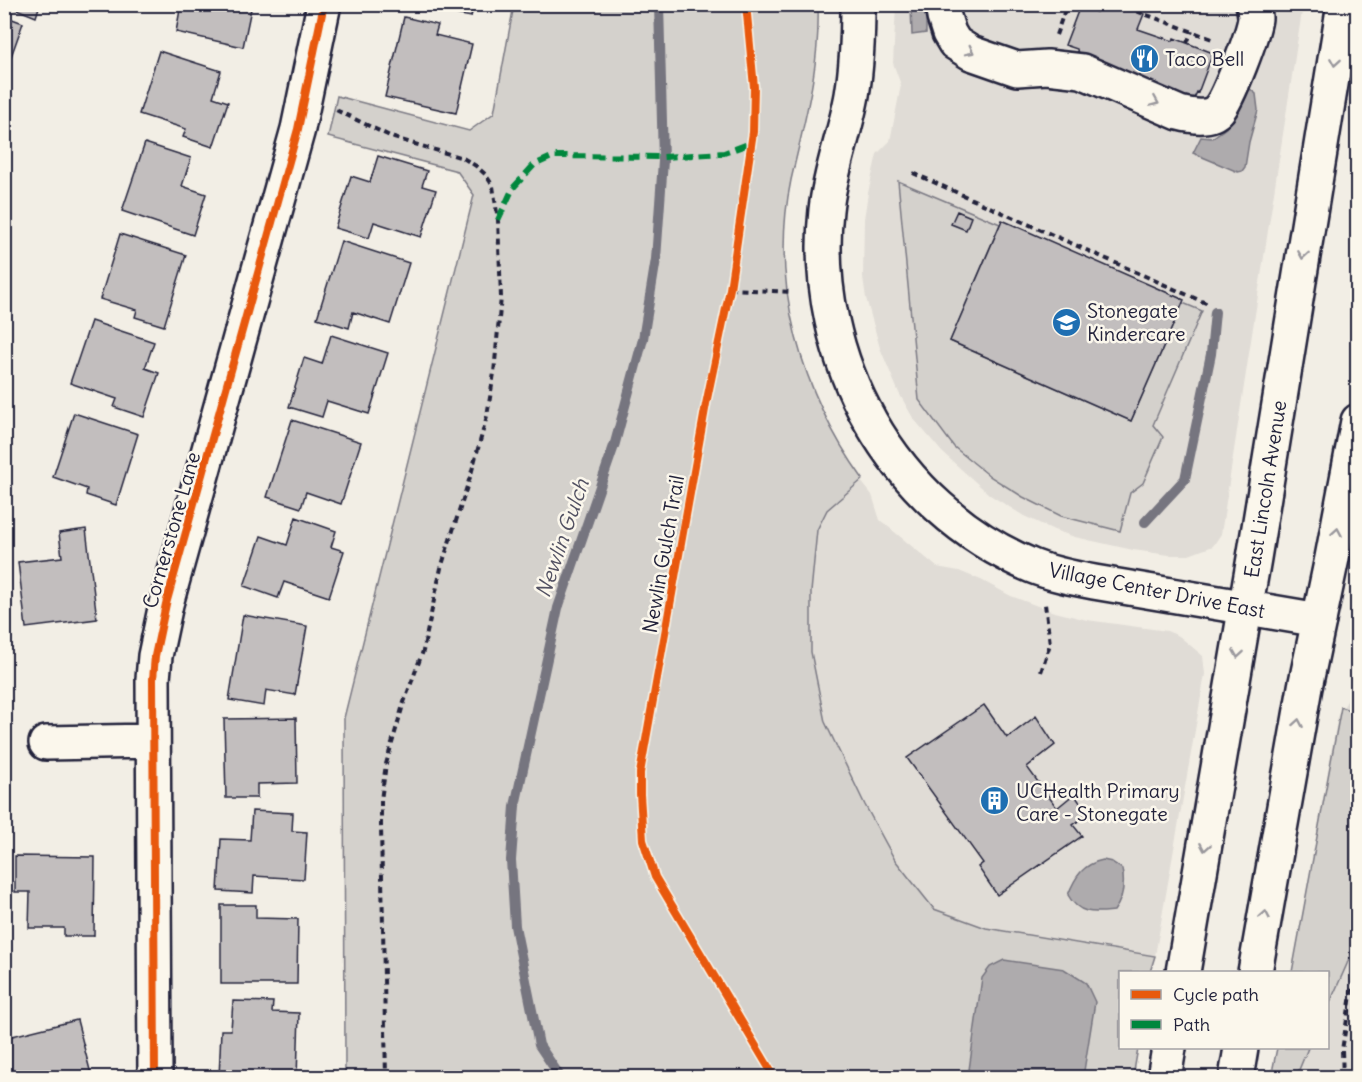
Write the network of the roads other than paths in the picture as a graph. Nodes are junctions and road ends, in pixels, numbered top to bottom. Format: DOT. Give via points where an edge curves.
graph roads {
  1 [pos="324,4"];
  2 [pos="858,4"];
  3 [pos="942,4"];
  4 [pos="1253,4"];
  5 [pos="1344,4"];
  6 [pos="1358,421"];
  7 [pos="1245,607"];
  8 [pos="1319,620"];
  9 [pos="152,741"];
  10 [pos="46,743"];
  11 [pos="1183,971"];
  12 [pos="1255,971"];
  13 [pos="1169,1049"];
  14 [pos="1241,1049"];
  15 [pos="155,1077"];
  16 [pos="1164,1077"];
  17 [pos="1236,1077"];
  1 -- 9 [label="street, Cornerstone Lane" via="295,141 166,604 155,656"];
  2 -- 7 [label="street, Village Center Drive East" via="852,95 826,210 825,263 837,345 874,428 928,496 994,548 1066,577"];
  3 -- 4 [label="street, one-way" via="949,33 955,43 971,53 1017,69 1082,71 1190,116 1207,116 1218,110 1232,87 1255,19"];
  5 -- 7 [label="street, East Lincoln Avenue, one-way"];
  8 -- 6 [label="street, one-way"];
  7 -- 8 [label="street, Village Center Drive East"];
  7 -- 11 [label="street, East Lincoln Avenue, one-way"];
  12 -- 8 [label="street, one-way"];
  9 -- 10 [label="street"];
  9 -- 15 [label="street, Cornerstone Lane"];
  13 -- 16 [label="street"];
  14 -- 17 [label="street"];
}
